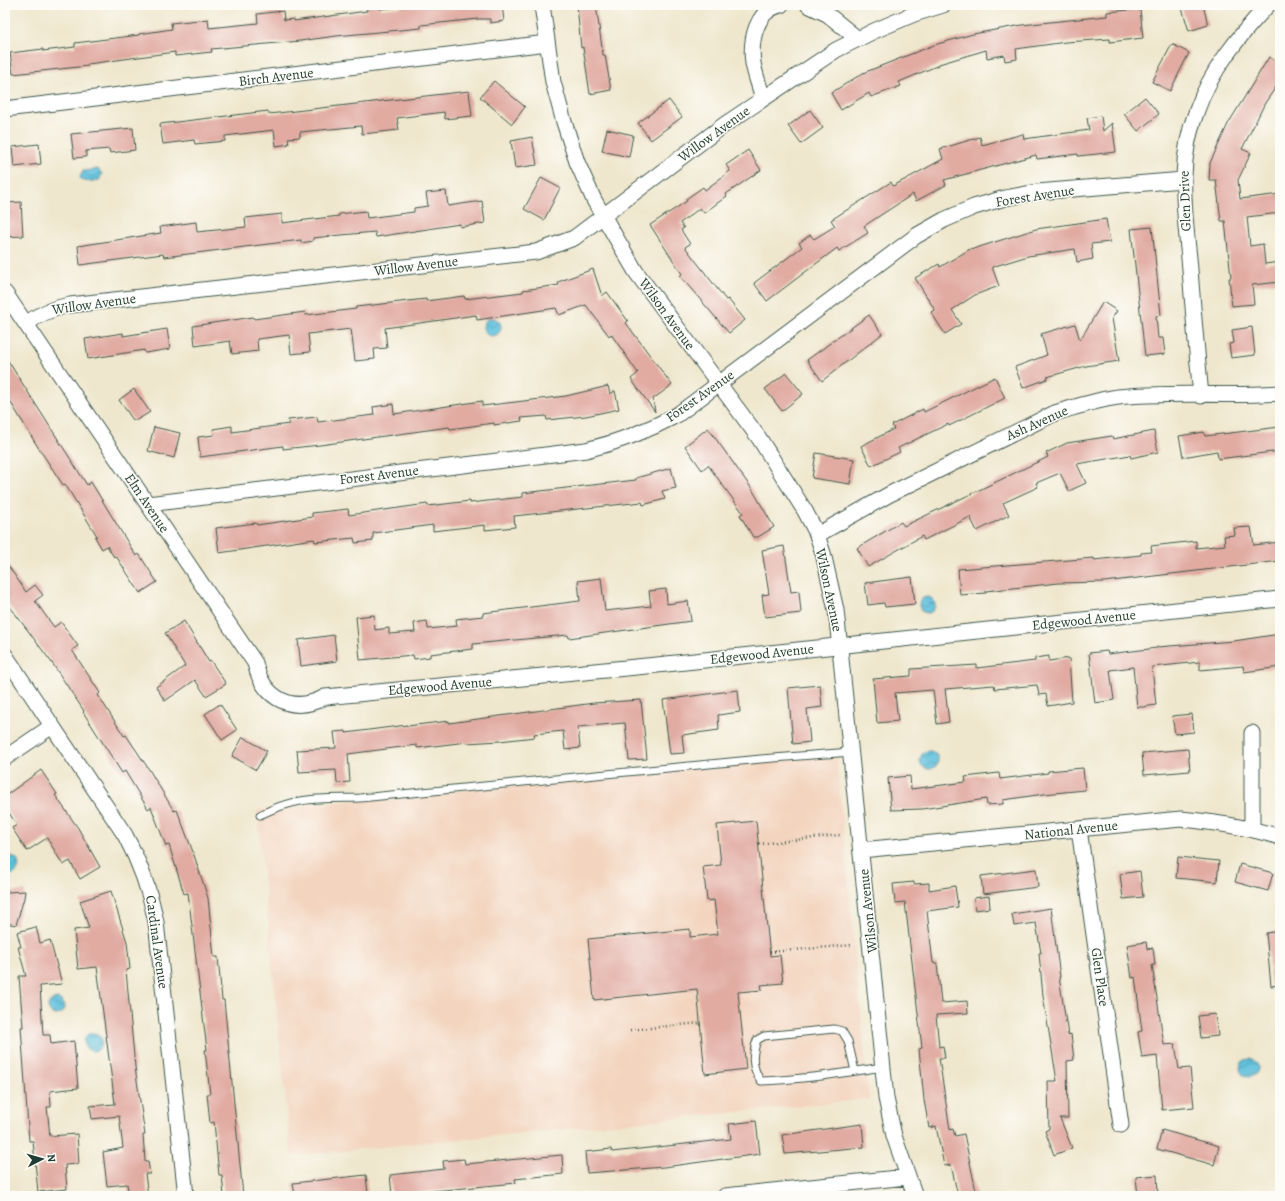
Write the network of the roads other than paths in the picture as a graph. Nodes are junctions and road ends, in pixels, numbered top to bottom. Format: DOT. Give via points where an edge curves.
graph roads {
  1 [pos="542,5"];
  2 [pos="781,5"];
  3 [pos="808,5"];
  4 [pos="943,5"];
  5 [pos="1268,5"];
  6 [pos="858,39"];
  7 [pos="547,43"];
  8 [pos="763,99"];
  9 [pos="5,109"];
  10 [pos="1183,180"];
  11 [pos="603,217"];
  12 [pos="5,292"];
  13 [pos="26,324"];
  14 [pos="718,384"];
  15 [pos="1280,393"];
  16 [pos="1201,396"];
  17 [pos="148,504"];
  18 [pos="817,535"];
  19 [pos="1280,599"];
  20 [pos="840,645"];
  21 [pos="5,655"];
  22 [pos="293,704"];
  23 [pos="52,726"];
  24 [pos="1252,733"];
  25 [pos="851,752"];
  26 [pos="5,758"];
  27 [pos="260,815"];
  28 [pos="1079,829"];
  29 [pos="1252,829"];
  30 [pos="1280,837"];
  31 [pos="862,850"];
  32 [pos="884,1066"];
  33 [pos="855,1071"];
  34 [pos="1121,1125"];
  35 [pos="907,1177"];
  36 [pos="186,1196"];
  37 [pos="724,1196"];
  38 [pos="915,1196"];
  1 -- 7 [label="street, Wilson Avenue"];
  2 -- 8 [label="street, Willow Avenue" via="771,7 758,21 753,42 753,63"];
  3 -- 6 [label="street" via="827,14"];
  4 -- 6 [label="street, Willow Avenue" via="914,14"];
  5 -- 10 [label="street, Glen Drive" via="1222,61 1207,86 1196,110 1188,140"];
  6 -- 8 [label="street, Willow Avenue" via="836,50"];
  7 -- 9 [label="street, Birch Avenue"];
  7 -- 11 [label="street, Wilson Avenue" via="564,122 577,162"];
  8 -- 11 [label="street, Willow Avenue" via="724,125"];
  10 -- 14 [label="street, Forest Avenue" via="1037,192 974,207 916,236"];
  10 -- 16 [label="street, Glen Drive"];
  11 -- 13 [label="street, Willow Avenue" via="574,238 536,252 70,305 39,314"];
  11 -- 14 [label="street, Wilson Avenue" via="636,272"];
  12 -- 13 [label="street, Elm Avenue"];
  13 -- 17 [label="street, Elm Avenue"];
  14 -- 17 [label="street, Forest Avenue" via="677,415 647,431 586,450"];
  14 -- 18 [label="street, Wilson Avenue" via="759,438"];
  15 -- 16 [label="street, Ash Avenue"];
  16 -- 18 [label="street, Ash Avenue" via="1149,395 1116,398 1055,413 890,494"];
  17 -- 22 [label="street, Elm Avenue" via="254,663 265,689 274,697"];
  18 -- 20 [label="street, Wilson Avenue" via="828,570"];
  19 -- 20 [label="street, Edgewood Avenue"];
  20 -- 22 [label="street, Edgewood Avenue" via="325,697 305,704"];
  20 -- 25 [label="street, Wilson Avenue"];
  21 -- 23 [label="street, Cardinal Avenue"];
  23 -- 26 [label="street"];
  23 -- 36 [label="street, Cardinal Avenue" via="125,834 150,892 156,922"];
  24 -- 29 [label="street"];
  25 -- 27 [label="lane" via="360,798 300,800"];
  25 -- 31 [label="street, Wilson Avenue"];
  28 -- 29 [label="street, National Avenue" via="1181,819 1218,822"];
  28 -- 31 [label="street, National Avenue"];
  28 -- 34 [label="street, Glen Place"];
  29 -- 30 [label="street, National Avenue"];
  31 -- 32 [label="street, Wilson Avenue"];
  32 -- 33 [label="lane"];
  32 -- 35 [label="street, Wilson Avenue" via="886,1098 894,1136"];
  33 -- 33 [label="lane" via="848,1041 842,1031 834,1029 764,1036 757,1040 752,1053 754,1072 761,1081"];
  35 -- 37 [label="street"];
  35 -- 38 [label="street, Wilson Avenue"];
}
